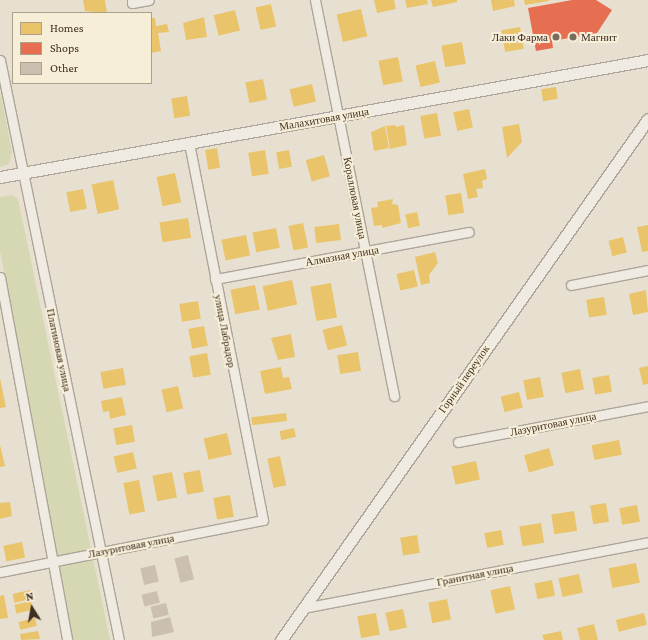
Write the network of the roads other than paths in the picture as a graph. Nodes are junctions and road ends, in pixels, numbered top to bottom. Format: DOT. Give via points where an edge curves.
graph roads {
  1 [pos="149,0"];
  2 [pos="316,0"];
  3 [pos="132,2"];
  4 [pos="0,60"];
  5 [pos="648,60"];
  6 [pos="338,116"];
  7 [pos="648,119"];
  8 [pos="189,142"];
  9 [pos="22,173"];
  10 [pos="0,177"];
  11 [pos="469,232"];
  12 [pos="365,252"];
  13 [pos="648,270"];
  14 [pos="0,277"];
  15 [pos="215,279"];
  16 [pos="571,285"];
  17 [pos="4,319"];
  18 [pos="394,396"];
  19 [pos="648,406"];
  20 [pos="458,442"];
  21 [pos="262,520"];
  22 [pos="648,542"];
  23 [pos="102,552"];
  24 [pos="52,562"];
  25 [pos="0,572"];
  26 [pos="303,608"];
  27 [pos="67,640"];
  28 [pos="119,640"];
  29 [pos="281,640"];
  1 -- 3 [label="street"];
  2 -- 6 [label="street, Коралловая улица"];
  4 -- 9 [label="street, Платиновая улица"];
  5 -- 6 [label="street, Малахитовая улица"];
  6 -- 8 [label="street, Малахитовая улица"];
  6 -- 12 [label="street, Коралловая улица"];
  7 -- 26 [label="street, Горный переулок"];
  8 -- 9 [label="street, Малахитовая улица"];
  8 -- 15 [label="street, улица Лабрадор"];
  9 -- 10 [label="street, Малахитовая улица"];
  9 -- 23 [label="street, Платиновая улица"];
  11 -- 12 [label="street, Алмазная улица"];
  12 -- 15 [label="street, Алмазная улица"];
  12 -- 18 [label="street, Коралловая улица"];
  13 -- 16 [label="street"];
  14 -- 17 [label="street"];
  15 -- 21 [label="street, улица Лабрадор"];
  17 -- 24 [label="street"];
  19 -- 20 [label="street, Лазуритовая улица"];
  21 -- 23 [label="street, Лазуритовая улица"];
  22 -- 26 [label="street, Гранитная улица"];
  23 -- 24 [label="street, Лазуритовая улица"];
  23 -- 28 [label="street, Платиновая улица"];
  24 -- 25 [label="street, Лазуритовая улица"];
  24 -- 27 [label="street"];
  26 -- 29 [label="street, Горный переулок"];
}
